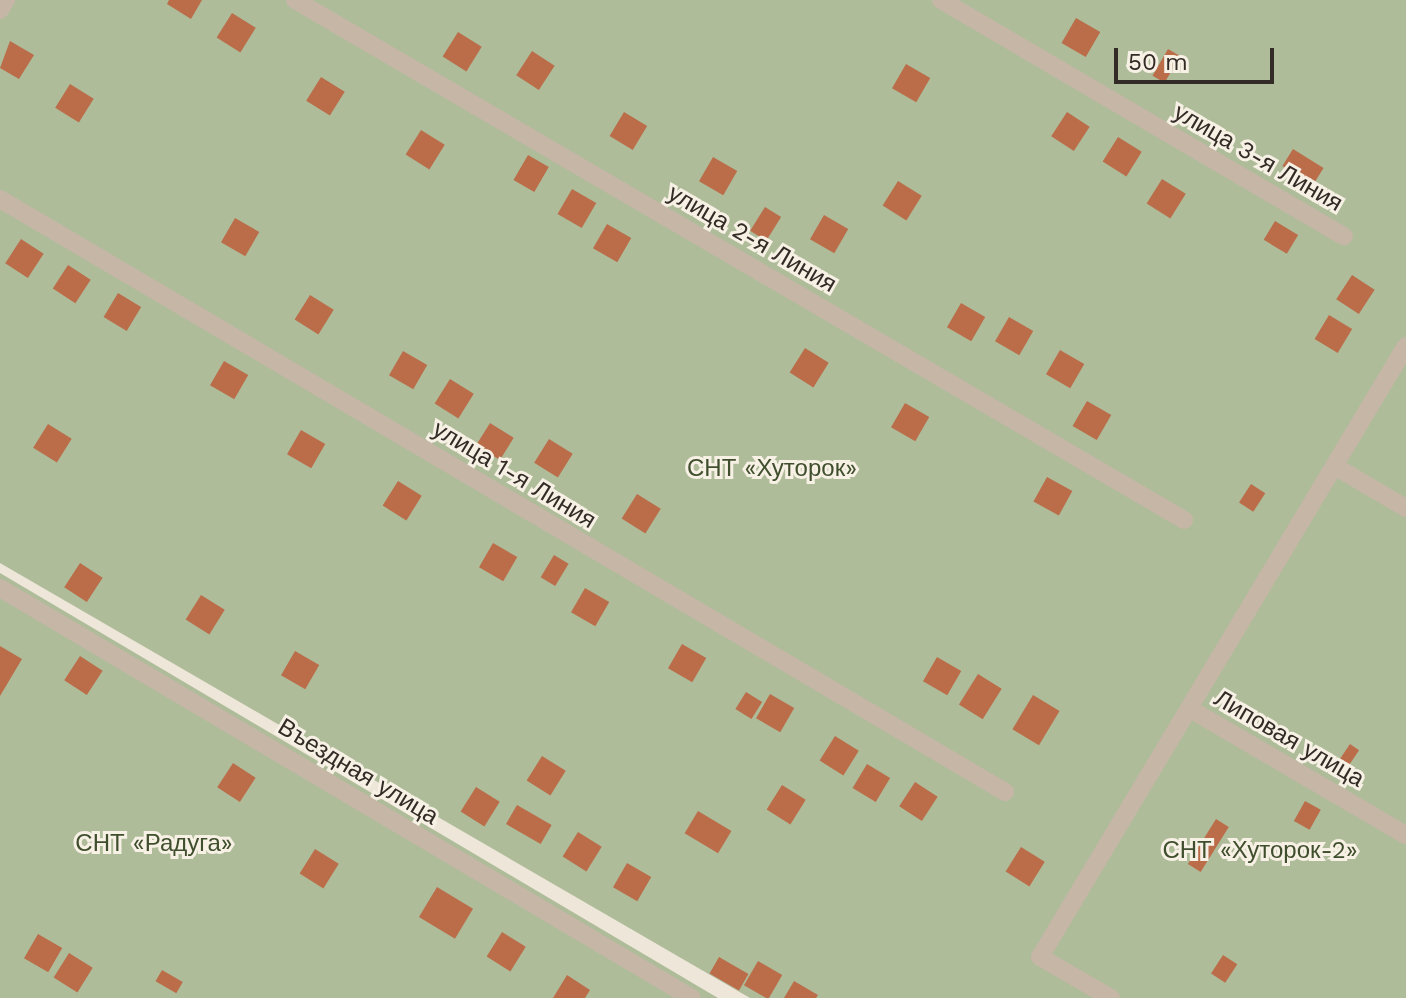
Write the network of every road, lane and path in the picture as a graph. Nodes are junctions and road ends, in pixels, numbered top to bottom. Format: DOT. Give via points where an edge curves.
graph roads {
  1 [pos="6,0"];
  2 [pos="295,0"];
  3 [pos="941,0"];
  4 [pos="0,10"];
  5 [pos="0,199"];
  6 [pos="1344,236"];
  7 [pos="1406,346"];
  8 [pos="1336,467"];
  9 [pos="1406,508"];
  10 [pos="1184,520"];
  11 [pos="0,588"];
  12 [pos="1190,709"];
  13 [pos="1005,792"];
  14 [pos="1406,835"];
  15 [pos="692,998"];
  16 [pos="1111,998"];
  1 -- 4 [label="street"];
  2 -- 10 [label="street, улица 2-я Линия"];
  3 -- 6 [label="street, улица 3-я Линия"];
  5 -- 13 [label="street, улица 1-я Линия"];
  7 -- 8 [label="street"];
  8 -- 9 [label="street"];
  8 -- 12 [label="street"];
  11 -- 15 [label="street, Въездная улица"];
  12 -- 14 [label="street, Липовая улица"];
  12 -- 16 [label="street" via="1040,957"];
}
